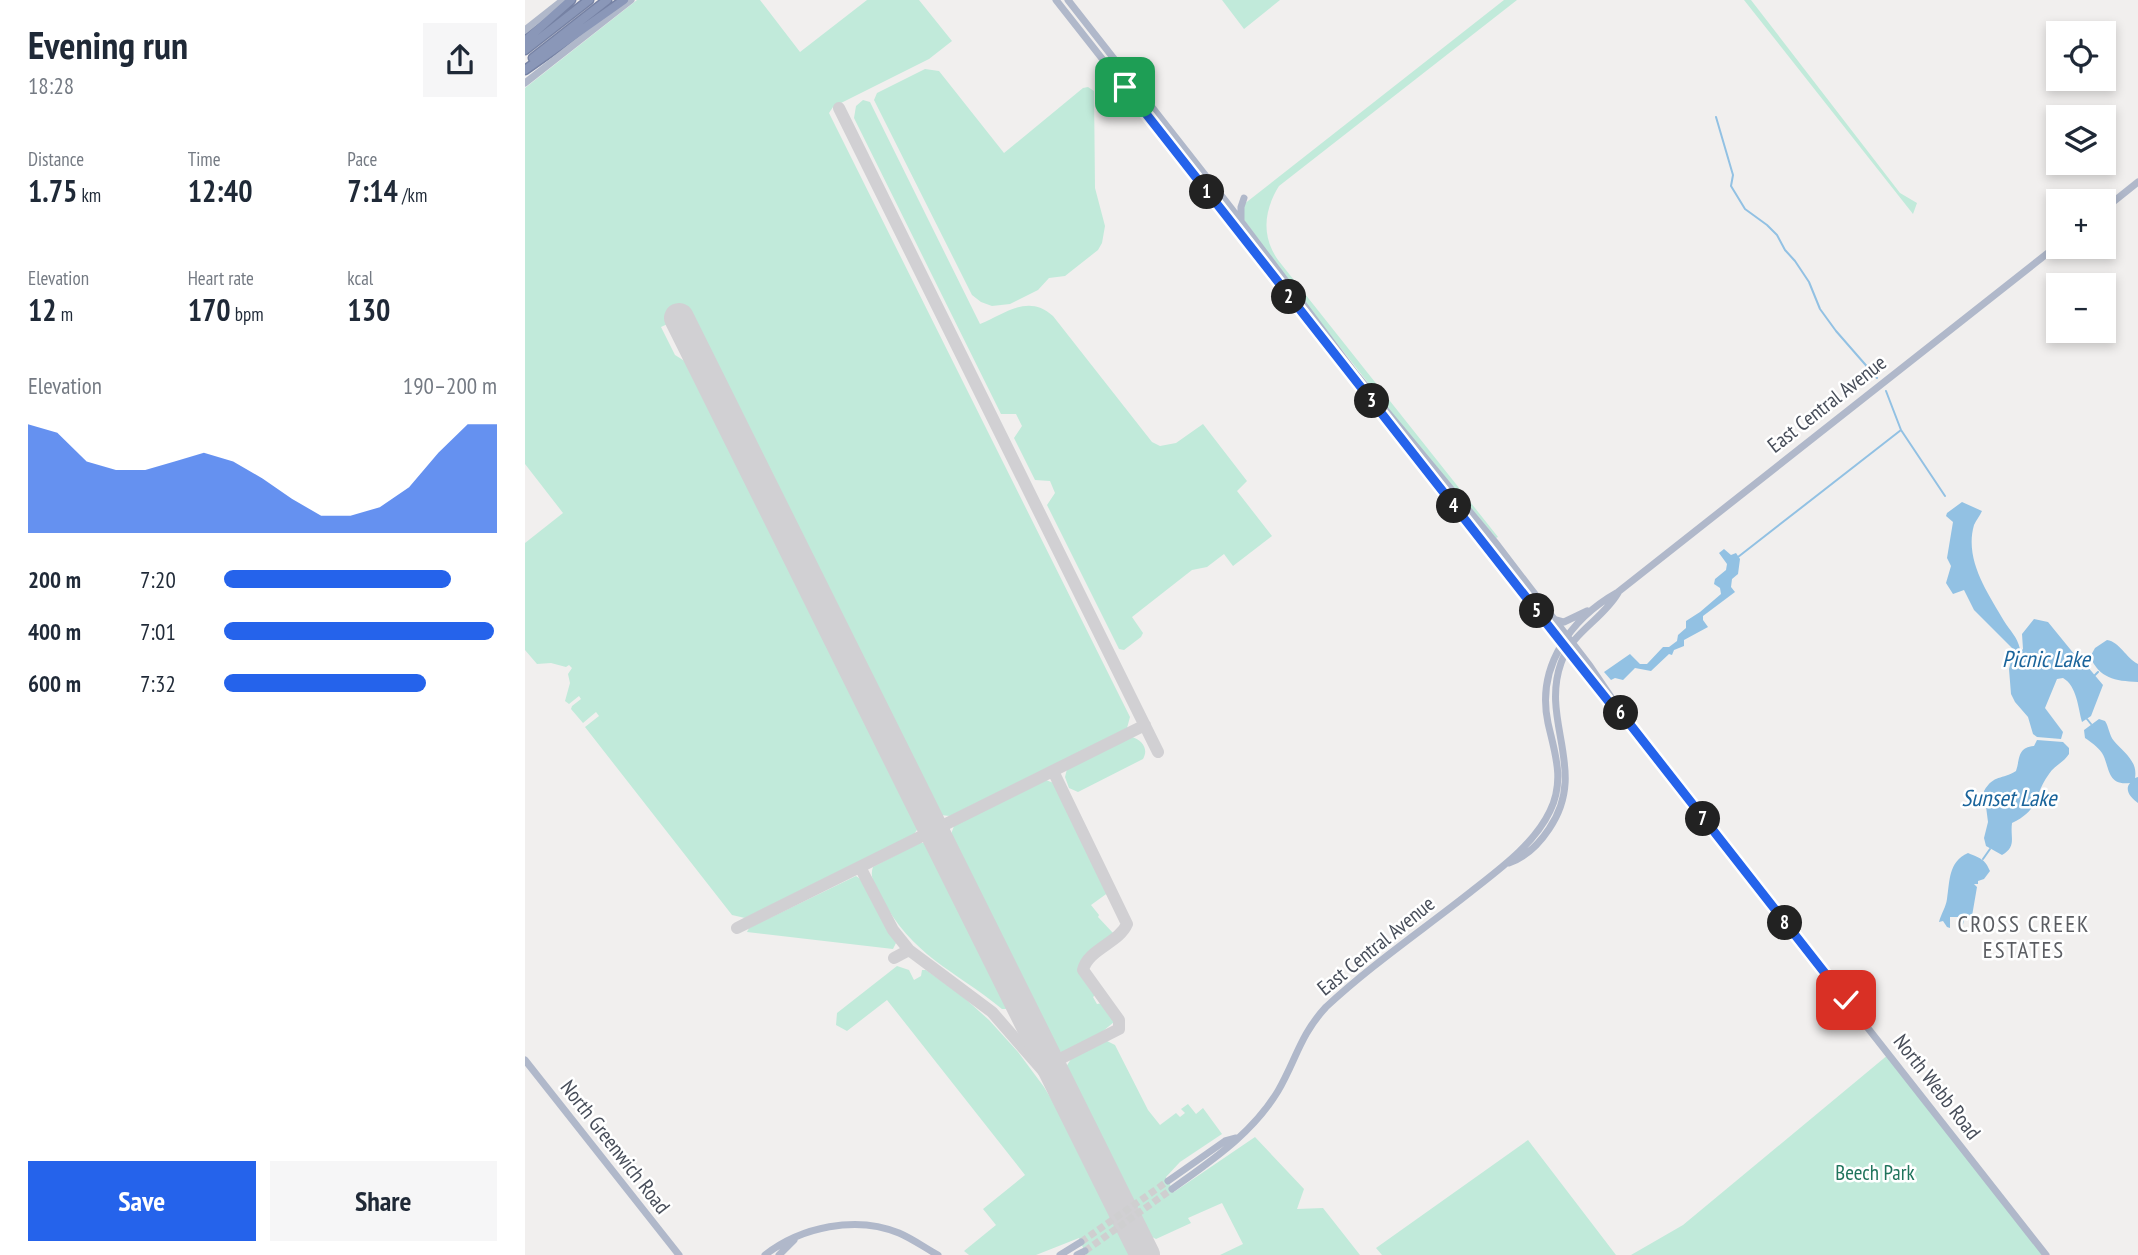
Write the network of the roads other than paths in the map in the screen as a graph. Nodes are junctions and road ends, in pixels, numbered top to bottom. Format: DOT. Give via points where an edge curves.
graph roads {
  1 [pos="563,0"];
  2 [pos="571,0"];
  3 [pos="589,0"];
  4 [pos="607,0"];
  5 [pos="624,0"];
  6 [pos="631,0"];
  7 [pos="1056,0"];
  8 [pos="1068,0"];
  9 [pos="525,30"];
  10 [pos="525,41"];
  11 [pos="525,50"];
  12 [pos="525,64"];
  13 [pos="525,70"];
  14 [pos="1132,82"];
  15 [pos="525,83"];
  16 [pos="1125,87"];
  17 [pos="2138,182"];
  18 [pos="1244,198"];
  19 [pos="2116,200"];
  20 [pos="1216,203"];
  21 [pos="1231,208"];
  22 [pos="1229,220"];
  23 [pos="1243,224"];
  24 [pos="2046,254"];
  25 [pos="1618,592"];
  26 [pos="1594,609"];
  27 [pos="1554,619"];
  28 [pos="1567,643"];
  29 [pos="525,1060"];
  30 [pos="1170,1185"];
  31 [pos="794,1239"];
  32 [pos="1081,1242"];
  33 [pos="679,1255"];
  34 [pos="765,1255"];
  35 [pos="779,1255"];
  36 [pos="937,1255"];
  37 [pos="1060,1255"];
  38 [pos="2046,1255"];
  1 -- 9 [label="main road"];
  2 -- 10 [label="highway"];
  3 -- 11 [label="highway"];
  4 -- 12 [label="highway"];
  5 -- 13 [label="highway"];
  6 -- 15 [label="main road"];
  7 -- 16 [label="main road, North Webb Road"];
  8 -- 14 [label="main road, North Webb Road"];
  14 -- 16 [label="main road"];
  14 -- 21 [label="main road, North Webb Road"];
  16 -- 20 [label="main road, North Webb Road"];
  17 -- 19 [label="main road"];
  18 -- 23 [label="main road"];
  20 -- 21 [label="main road"];
  20 -- 22 [label="main road, North Webb Road"];
  21 -- 22 [label="main road"];
  21 -- 23 [label="main road, North Webb Road"];
  22 -- 28 [label="main road, North Webb Road"];
  23 -- 27 [label="main road, North Webb Road" via="1355,373"];
  24 -- 25 [label="main road, East Central Avenue"];
  25 -- 26 [label="main road, East Central Avenue"];
  25 -- 28 [label="main road, East Central Avenue" via="1611,604"];
  26 -- 27 [label="main road" via="1564,622"];
  26 -- 28 [label="main road, East Central Avenue"];
  27 -- 28 [label="main road, North Webb Road"];
  28 -- 30 [label="main road, East Central Avenue" via="1549,672 1545,696 1559,766 1555,798 1537,834 1507,864 1327,1007 1304,1036 1270,1103 1230,1147"];
  28 -- 38 [label="main road, North Webb Road"];
  29 -- 33 [label="main road, North Greenwich Road"];
  31 -- 34 [label="main road"];
  31 -- 35 [label="main road"];
  31 -- 36 [label="main road" via="832,1226 869,1225 899,1233"];
  32 -- 37 [label="main road"];
}
